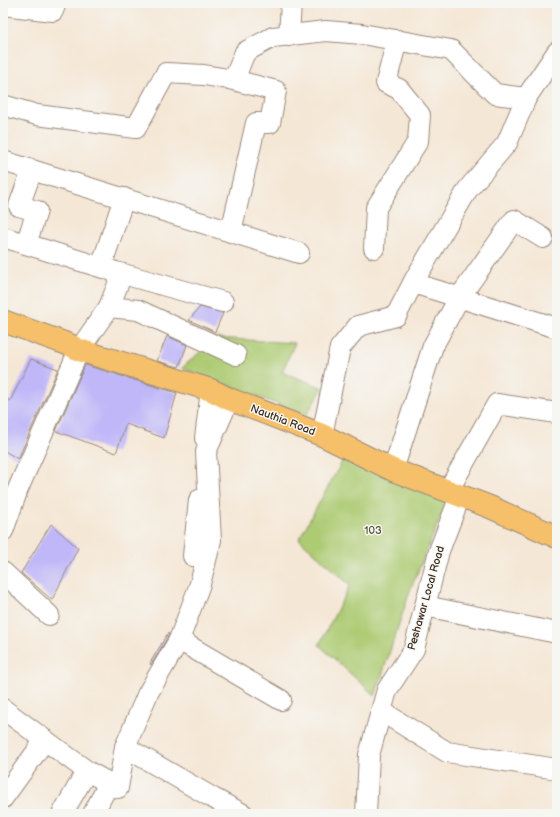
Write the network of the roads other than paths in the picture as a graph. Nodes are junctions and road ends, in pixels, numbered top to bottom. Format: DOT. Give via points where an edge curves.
graph roads {
  1 [pos="56,3"];
  2 [pos="291,3"];
  3 [pos="3,5"];
  4 [pos="289,36"];
  5 [pos="397,40"];
  6 [pos="557,52"];
  7 [pos="234,80"];
  8 [pos="526,98"];
  9 [pos="3,105"];
  10 [pos="3,161"];
  11 [pos="32,170"];
  12 [pos="124,198"];
  13 [pos="231,232"];
  14 [pos="3,237"];
  15 [pos="543,238"];
  16 [pos="26,244"];
  17 [pos="374,248"];
  18 [pos="298,253"];
  19 [pos="101,267"];
  20 [pos="122,274"];
  21 [pos="413,283"];
  22 [pos="459,298"];
  23 [pos="223,302"];
  24 [pos="109,307"];
  25 [pos="3,321"];
  26 [pos="557,328"];
  27 [pos="79,350"];
  28 [pos="236,355"];
  29 [pos="220,395"];
  30 [pos="557,413"];
  31 [pos="322,435"];
  32 [pos="393,470"];
  33 [pos="454,493"];
  34 [pos="3,531"];
  35 [pos="557,537"];
  36 [pos="193,556"];
  37 [pos="3,572"];
  38 [pos="425,606"];
  39 [pos="49,615"];
  40 [pos="557,633"];
  41 [pos="179,640"];
  42 [pos="281,700"];
  43 [pos="3,709"];
  44 [pos="381,712"];
  45 [pos="45,740"];
  46 [pos="125,747"];
  47 [pos="557,769"];
  48 [pos="86,771"];
  49 [pos="109,783"];
  50 [pos="3,798"];
  51 [pos="62,814"];
  52 [pos="93,814"];
  53 [pos="243,814"];
  54 [pos="366,814"];
  1 -- 3 [label="street" via="53,11"];
  2 -- 4 [label="street"];
  4 -- 5 [label="street" via="326,31"];
  4 -- 7 [label="street" via="272,38 245,52"];
  5 -- 8 [label="street" via="451,50 495,94"];
  5 -- 17 [label="street" via="386,83 399,89 420,115 418,141 376,208"];
  6 -- 8 [label="street"];
  7 -- 9 [label="street" via="204,75 166,74 136,128 38,115"];
  7 -- 13 [label="street" via="276,91 270,123 256,123"];
  8 -- 21 [label="street" via="507,143 468,189"];
  10 -- 11 [label="street"];
  11 -- 12 [label="street"];
  11 -- 16 [label="street" via="19,206 37,211"];
  12 -- 13 [label="street"];
  12 -- 19 [label="street"];
  13 -- 18 [label="street"];
  14 -- 16 [label="street"];
  15 -- 22 [label="street" via="514,220"];
  16 -- 19 [label="street"];
  19 -- 20 [label="street"];
  20 -- 23 [label="street"];
  20 -- 24 [label="street"];
  21 -- 22 [label="street"];
  21 -- 31 [label="street" via="396,316 358,326 340,348"];
  22 -- 26 [label="street"];
  22 -- 32 [label="street" via="433,346"];
  24 -- 27 [label="street"];
  24 -- 28 [label="street" via="138,310"];
  25 -- 27 [label="main road, Nauthia Road"];
  27 -- 29 [label="main road, Nauthia Road"];
  27 -- 34 [label="street" via="18,489"];
  29 -- 31 [label="main road, Nauthia Road"];
  29 -- 36 [label="street"];
  29 -- 41 [label="street" via="206,452 211,540 200,584"];
  30 -- 33 [label="street, Peshawar Local Road" via="497,404"];
  31 -- 32 [label="main road, Nauthia Road"];
  32 -- 33 [label="main road, Nauthia Road"];
  33 -- 35 [label="main road, Nauthia Road"];
  33 -- 38 [label="street, Peshawar Local Road"];
  37 -- 39 [label="street"];
  38 -- 40 [label="street"];
  38 -- 44 [label="street, Peshawar Local Road" via="414,649 386,690"];
  41 -- 42 [label="street"];
  41 -- 46 [label="street" via="148,693"];
  43 -- 45 [label="street"];
  44 -- 47 [label="street" via="446,752"];
  44 -- 54 [label="street, Peshawar Local Road" via="369,756"];
  45 -- 48 [label="street"];
  45 -- 50 [label="street"];
  46 -- 49 [label="street" via="118,788"];
  46 -- 53 [label="street"];
  48 -- 49 [label="street"];
  48 -- 51 [label="street"];
  49 -- 52 [label="street"];
}
